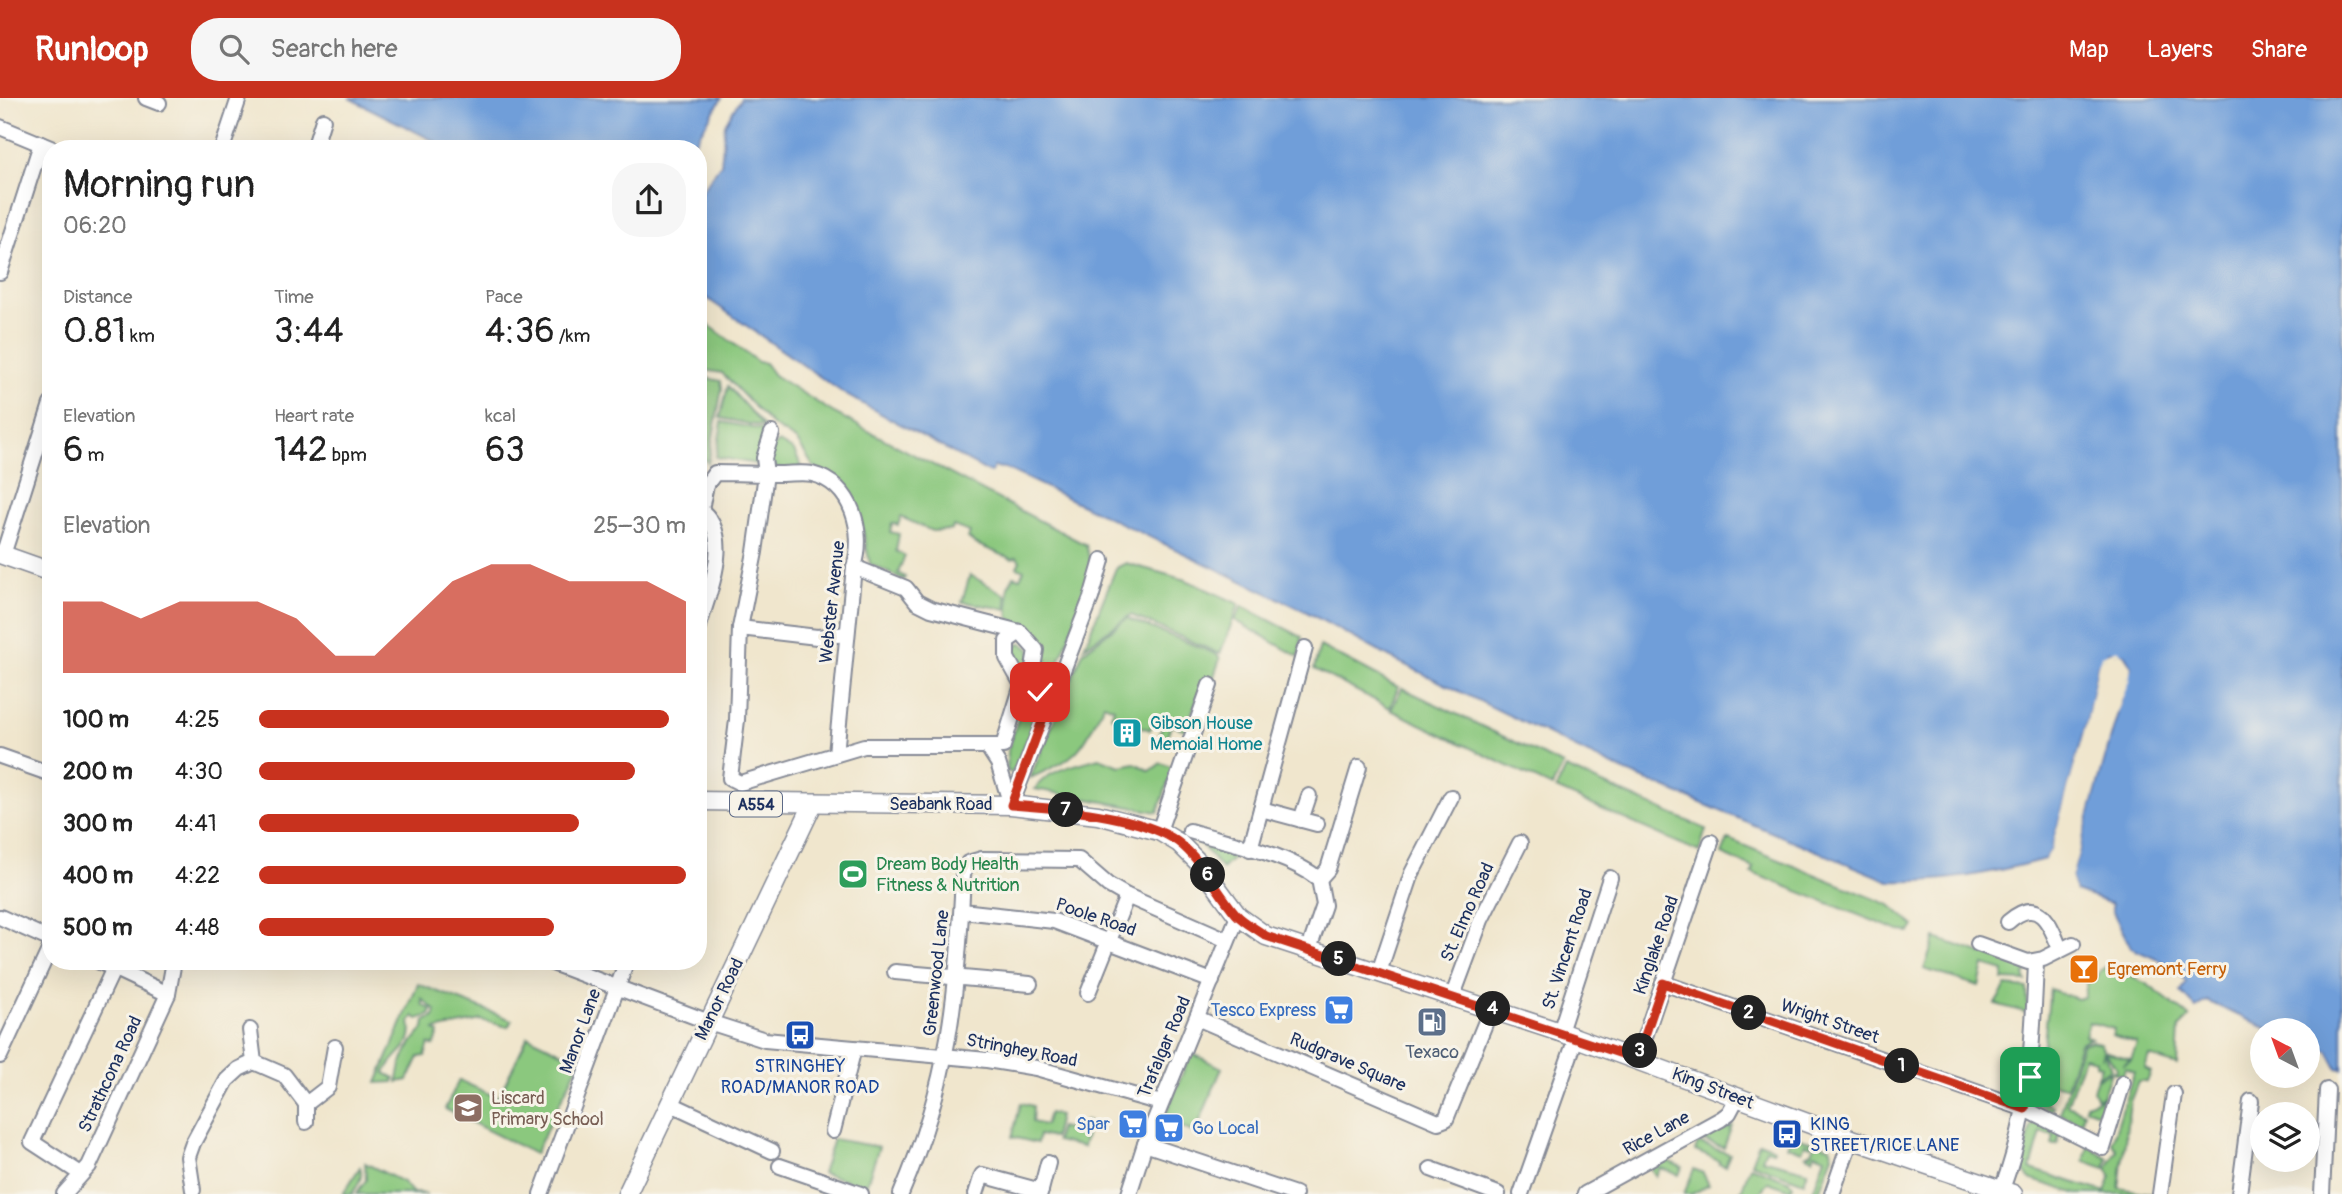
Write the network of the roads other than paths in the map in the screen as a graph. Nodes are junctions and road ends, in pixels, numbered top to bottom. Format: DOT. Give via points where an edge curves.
graph roads {
  1 [pos="239,98"];
  2 [pos="323,120"];
  3 [pos="0,127"];
  4 [pos="225,140"];
  5 [pos="317,140"];
  6 [pos="42,144"];
  7 [pos="42,159"];
  8 [pos="0,272"];
  9 [pos="42,431"];
  10 [pos="772,433"];
  11 [pos="766,474"];
  12 [pos="707,484"];
  13 [pos="707,517"];
  14 [pos="1,554"];
  15 [pos="1102,560"];
  16 [pos="854,567"];
  17 [pos="42,569"];
  18 [pos="707,601"];
  19 [pos="740,628"];
  20 [pos="1020,632"];
  21 [pos="847,634"];
  22 [pos="1305,648"];
  23 [pos="1210,685"];
  24 [pos="1051,697"];
  25 [pos="987,746"];
  26 [pos="836,754"];
  27 [pos="0,756"];
  28 [pos="1359,767"];
  29 [pos="42,771"];
  30 [pos="1309,796"];
  31 [pos="1451,796"];
  32 [pos="707,801"];
  33 [pos="813,804"];
  34 [pos="1011,805"];
  35 [pos="1261,809"];
  36 [pos="1301,820"];
  37 [pos="1317,824"];
  38 [pos="1159,831"];
  39 [pos="1185,837"];
  40 [pos="1711,842"];
  41 [pos="1520,843"];
  42 [pos="1250,849"];
  43 [pos="1610,878"];
  44 [pos="1319,879"];
  45 [pos="1127,896"];
  46 [pos="962,911"];
  47 [pos="1238,916"];
  48 [pos="0,917"];
  49 [pos="2008,922"];
  50 [pos="42,936"];
  51 [pos="1227,940"];
  52 [pos="1108,941"];
  53 [pos="1978,944"];
  54 [pos="1309,949"];
  55 [pos="2036,962"];
  56 [pos="42,965"];
  57 [pos="113,970"];
  58 [pos="118,970"];
  59 [pos="172,970"];
  60 [pos="570,970"];
  61 [pos="623,970"];
  62 [pos="895,972"];
  63 [pos="1379,972"];
  64 [pos="958,978"];
  65 [pos="1212,981"];
  66 [pos="1663,983"];
  67 [pos="1030,984"];
  68 [pos="616,988"];
  69 [pos="1088,993"];
  70 [pos="168,994"];
  71 [pos="1452,998"];
  72 [pos="1491,1009"];
  73 [pos="1197,1018"];
  74 [pos="709,1022"];
  75 [pos="250,1030"];
  76 [pos="1568,1035"];
  77 [pos="335,1047"];
  78 [pos="854,1048"];
  79 [pos="0,1056"];
  80 [pos="946,1056"];
  81 [pos="1637,1059"];
  82 [pos="254,1062"];
  83 [pos="2123,1083"];
  84 [pos="2327,1090"];
  85 [pos="2174,1094"];
  86 [pos="1737,1098"];
  87 [pos="2251,1101"];
  88 [pos="669,1103"];
  89 [pos="1161,1103"];
  90 [pos="306,1104"];
  91 [pos="2025,1109"];
  92 [pos="306,1122"];
  93 [pos="833,1130"];
  94 [pos="1851,1139"];
  95 [pos="1145,1144"];
  96 [pos="772,1151"];
  97 [pos="1048,1163"];
  98 [pos="780,1166"];
  99 [pos="1431,1169"];
  100 [pos="81,1174"];
  101 [pos="1604,1189"];
  102 [pos="196,1193"];
  103 [pos="1040,1193"];
  104 [pos="2005,1193"];
  105 [pos="64,1194"];
  106 [pos="541,1194"];
  107 [pos="627,1194"];
  108 [pos="861,1194"];
  109 [pos="901,1194"];
  110 [pos="976,1194"];
  111 [pos="1129,1194"];
  112 [pos="1295,1194"];
  113 [pos="1498,1194"];
  114 [pos="1521,1194"];
  115 [pos="1586,1194"];
  116 [pos="1832,1194"];
  117 [pos="2160,1194"];
  118 [pos="2239,1194"];
  119 [pos="2322,1194"];
  1 -- 4 [label="street"];
  2 -- 5 [label="street"];
  3 -- 6 [label="street"];
  7 -- 8 [label="street"];
  9 -- 14 [label="street"];
  10 -- 11 [label="street" via="764,458"];
  11 -- 12 [label="street" via="715,474"];
  11 -- 16 [label="street, Webster Avenue" via="813,474 837,488 852,510 860,549"];
  11 -- 19 [label="street"];
  13 -- 18 [label="street" via="718,542"];
  14 -- 17 [label="main road"];
  15 -- 24 [label="street"];
  16 -- 20 [label="street" via="906,588 917,602 931,609"];
  16 -- 21 [label="street, Webster Avenue"];
  19 -- 21 [label="street" via="817,636"];
  19 -- 26 [label="street" via="730,778 740,783"];
  20 -- 24 [label="street" via="1036,650 1031,679 1040,692"];
  20 -- 25 [label="street" via="1007,641 1007,658 1022,685 1003,746"];
  21 -- 26 [label="street, Webster Avenue"];
  22 -- 35 [label="street"];
  23 -- 38 [label="street"];
  24 -- 34 [label="street"];
  25 -- 26 [label="street" via="887,744"];
  25 -- 34 [label="street" via="999,763"];
  27 -- 29 [label="street"];
  28 -- 44 [label="street" via="1328,869"];
  30 -- 36 [label="street"];
  31 -- 63 [label="street" via="1412,873"];
  32 -- 33 [label="main road, Seabank Road / A554"];
  33 -- 34 [label="main road, Seabank Road / A554"];
  33 -- 74 [label="main road, Manor Road"];
  34 -- 38 [label="main road, Seabank Road / A554" via="1098,815"];
  35 -- 36 [label="street"];
  35 -- 42 [label="street"];
  36 -- 37 [label="street"];
  38 -- 39 [label="main road, Seabank Road / A554"];
  39 -- 42 [label="street, Seabank Road"];
  39 -- 47 [label="main road, King Street / A554"];
  40 -- 66 [label="street, Kinglake Road"];
  41 -- 71 [label="street, St. Elmo Road" via="1482,920"];
  42 -- 44 [label="street, Seabank Road" via="1306,869"];
  43 -- 76 [label="street, St. Vincent Road"];
  44 -- 54 [label="street" via="1324,905"];
  45 -- 46 [label="street, Greenwood Lane" via="1079,860 982,859 968,863 963,874"];
  45 -- 51 [label="street, Greenwood Lane"];
  45 -- 52 [label="street"];
  46 -- 52 [label="street, Poole Road" via="1055,920"];
  46 -- 64 [label="street, Greenwood Lane"];
  47 -- 51 [label="street, Trafalgar Road"];
  47 -- 54 [label="main road, King Street / A554" via="1266,936"];
  48 -- 50 [label="street"];
  49 -- 55 [label="street" via="2024,912 2038,914 2067,946"];
  51 -- 65 [label="street, Trafalgar Road"];
  52 -- 65 [label="street, Poole Road"];
  52 -- 69 [label="street"];
  53 -- 55 [label="street"];
  54 -- 63 [label="main road, King Street / A554"];
  55 -- 91 [label="street" via="2033,1055"];
  56 -- 79 [label="street"];
  57 -- 100 [label="street" via="32,1142"];
  58 -- 70 [label="street"];
  59 -- 70 [label="street, Strathcona Road"];
  60 -- 68 [label="street, Stringhey Road"];
  61 -- 68 [label="street, Manor Lane"];
  62 -- 64 [label="street"];
  63 -- 71 [label="main road, King Street / A554"];
  64 -- 67 [label="street"];
  64 -- 80 [label="street, Greenwood Lane"];
  65 -- 73 [label="street, Trafalgar Road"];
  66 -- 81 [label="street, Kinglake Road"];
  66 -- 91 [label="street, Wright Street"];
  68 -- 74 [label="street, Stringhey Road"];
  68 -- 106 [label="street, Manor Lane"];
  70 -- 100 [label="street, Strathcona Road" via="89,1166"];
  71 -- 72 [label="main road, King Street / A554"];
  72 -- 73 [label="street, Rudgrave Square" via="1446,1119 1438,1122"];
  72 -- 76 [label="main road, King Street / A554"];
  73 -- 89 [label="street, Trafalgar Road"];
  74 -- 78 [label="street, Stringhey Road" via="765,1040"];
  74 -- 88 [label="main road, Manor Road"];
  75 -- 82 [label="street"];
  76 -- 81 [label="main road, King Street / A554"];
  76 -- 114 [label="street, St. Vincent Road"];
  77 -- 90 [label="street" via="328,1087"];
  78 -- 80 [label="street, Stringhey Road"];
  78 -- 93 [label="street"];
  80 -- 89 [label="street, Stringhey Road" via="1036,1068"];
  80 -- 109 [label="street, Greenwood Lane" via="932,1116"];
  81 -- 86 [label="main road, King Street / A554"];
  82 -- 90 [label="street" via="284,1074"];
  82 -- 102 [label="street" via="227,1080 193,1143 188,1157"];
  83 -- 91 [label="street, Wright Street" via="2103,1148"];
  84 -- 119 [label="street"];
  85 -- 117 [label="street"];
  86 -- 94 [label="main road, King Street / A554"];
  86 -- 101 [label="street, Rice Lane" via="1721,1119"];
  87 -- 118 [label="street"];
  88 -- 96 [label="street"];
  88 -- 107 [label="main road, Manor Road"];
  89 -- 95 [label="street, Trafalgar Road"];
  90 -- 92 [label="street"];
  91 -- 104 [label="street"];
  94 -- 104 [label="main road, King Street / A554"];
  94 -- 116 [label="street"];
  95 -- 111 [label="street, Trafalgar Road"];
  95 -- 112 [label="street"];
  97 -- 103 [label="street"];
  98 -- 108 [label="street"];
  99 -- 113 [label="street"];
  100 -- 105 [label="street, Strathcona Road"];
  101 -- 115 [label="street, Rice Lane"];
  103 -- 110 [label="street" via="982,1174"];
}
